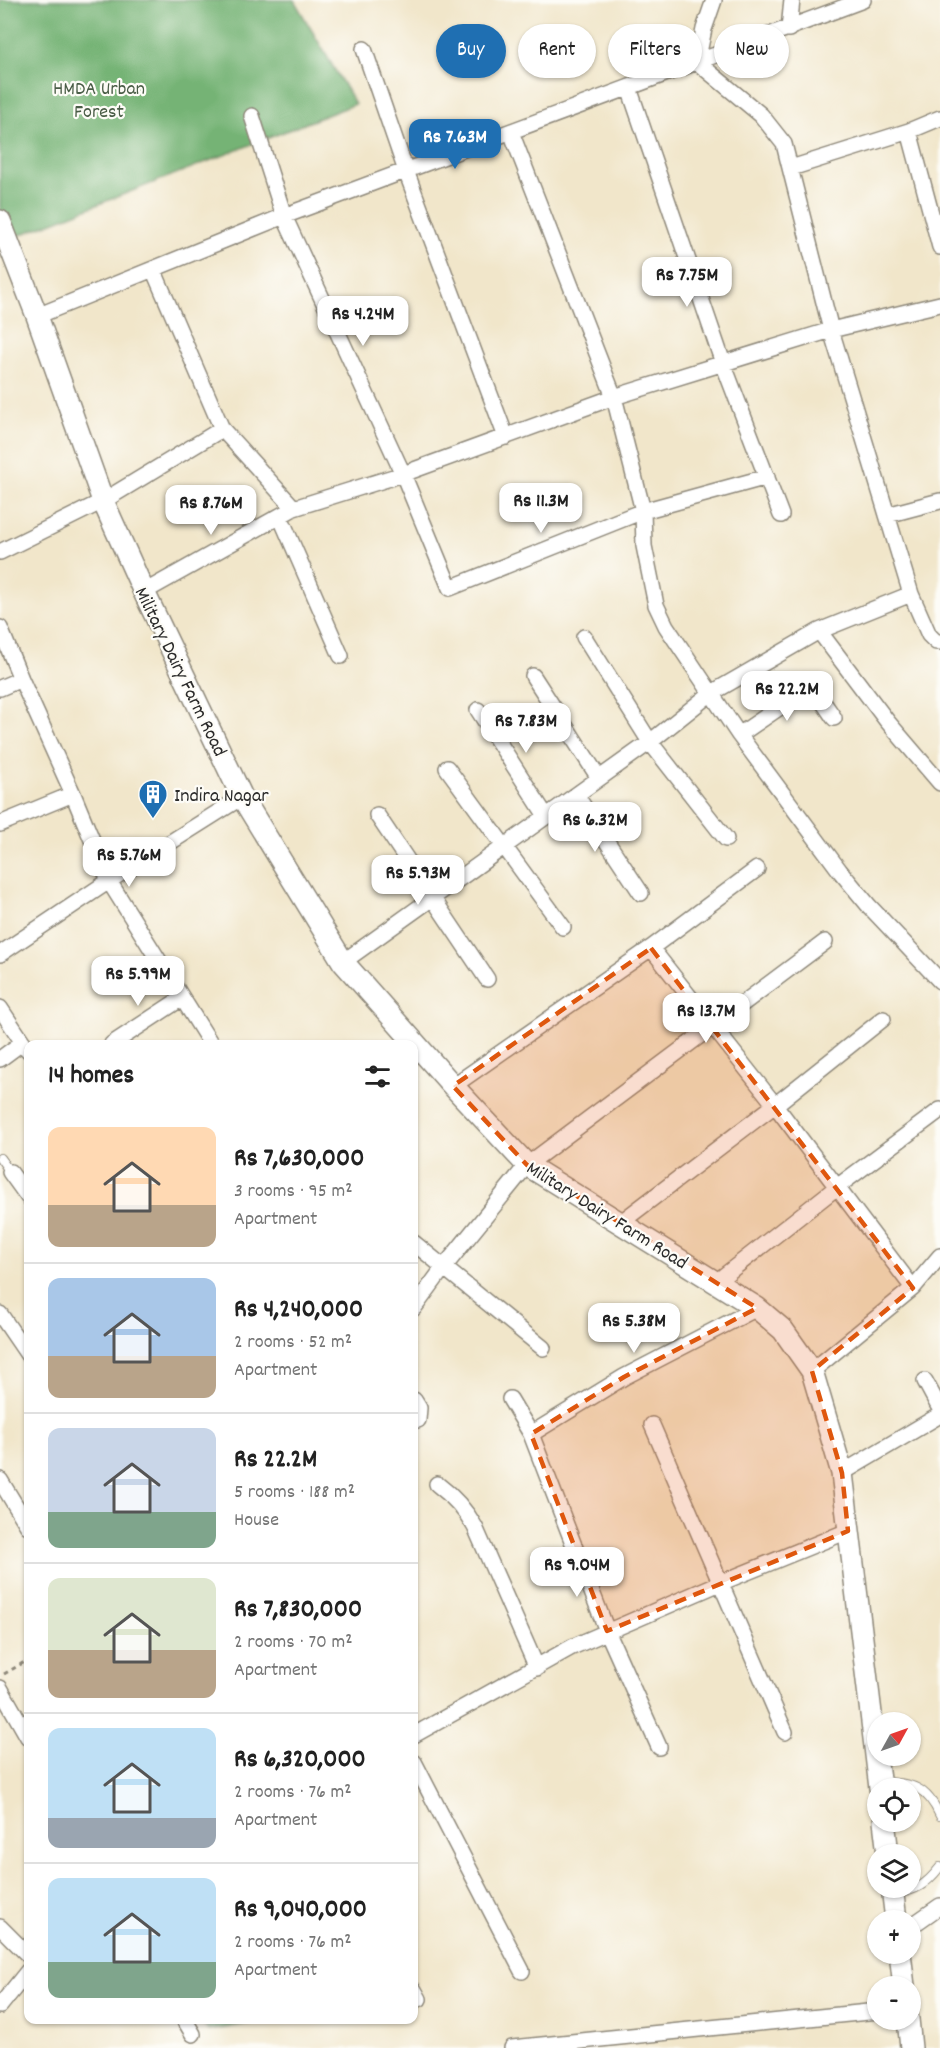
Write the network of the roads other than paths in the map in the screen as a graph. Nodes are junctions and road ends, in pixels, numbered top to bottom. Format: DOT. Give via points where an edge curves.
graph roads {
  1 [pos="714,0"];
  2 [pos="792,0"];
  3 [pos="863,0"];
  4 [pos="789,29"];
  5 [pos="702,40"];
  6 [pos="364,49"];
  7 [pos="702,65"];
  8 [pos="656,78"];
  9 [pos="629,88"];
  10 [pos="252,116"];
  11 [pos="940,118"];
  12 [pos="909,131"];
  13 [pos="511,132"];
  14 [pos="791,168"];
  15 [pos="406,171"];
  16 [pos="284,216"];
  17 [pos="0,221"];
  18 [pos="940,247"];
  19 [pos="153,269"];
  20 [pos="940,304"];
  21 [pos="37,316"];
  22 [pos="831,330"];
  23 [pos="723,363"];
  24 [pos="614,397"];
  25 [pos="222,429"];
  26 [pos="506,437"];
  27 [pos="403,474"];
  28 [pos="767,477"];
  29 [pos="103,501"];
  30 [pos="940,501"];
  31 [pos="294,508"];
  32 [pos="644,512"];
  33 [pos="782,515"];
  34 [pos="887,515"];
  35 [pos="280,516"];
  36 [pos="0,552"];
  37 [pos="144,592"];
  38 [pos="911,594"];
  39 [pos="0,628"];
  40 [pos="819,631"];
  41 [pos="584,637"];
  42 [pos="940,642"];
  43 [pos="341,656"];
  44 [pos="533,676"];
  45 [pos="21,679"];
  46 [pos="0,688"];
  47 [pos="710,694"];
  48 [pos="478,710"];
  49 [pos="834,718"];
  50 [pos="739,735"];
  51 [pos="650,742"];
  52 [pos="447,768"];
  53 [pos="599,778"];
  54 [pos="940,783"];
  55 [pos="73,794"];
  56 [pos="576,795"];
  57 [pos="242,797"];
  58 [pos="377,815"];
  59 [pos="546,816"];
  60 [pos="0,825"];
  61 [pos="726,839"];
  62 [pos="504,846"];
  63 [pos="758,869"];
  64 [pos="109,881"];
  65 [pos="641,893"];
  66 [pos="432,898"];
  67 [pos="563,927"];
  68 [pos="825,942"];
  69 [pos="651,948"];
  70 [pos="0,954"];
  71 [pos="343,962"];
  72 [pos="487,979"];
  73 [pos="940,981"];
  74 [pos="182,998"];
  75 [pos="0,1008"];
  76 [pos="883,1019"];
  77 [pos="713,1025"];
  78 [pos="118,1040"];
  79 [pos="208,1040"];
  80 [pos="412,1040"];
  81 [pos="24,1043"];
  82 [pos="24,1047"];
  83 [pos="418,1047"];
  84 [pos="0,1059"];
  85 [pos="453,1086"];
  86 [pos="775,1105"];
  87 [pos="940,1110"];
  88 [pos="0,1158"];
  89 [pos="527,1166"];
  90 [pos="10,1172"];
  91 [pos="837,1187"];
  92 [pos="24,1191"];
  93 [pos="620,1223"];
  94 [pos="418,1246"];
  95 [pos="940,1256"];
  96 [pos="444,1267"];
  97 [pos="716,1282"];
  98 [pos="913,1288"];
  99 [pos="418,1303"];
  100 [pos="757,1308"];
  101 [pos="0,1314"];
  102 [pos="543,1348"];
  103 [pos="24,1349"];
  104 [pos="812,1371"];
  105 [pos="925,1381"];
  106 [pos="510,1399"];
  107 [pos="418,1406"];
  108 [pos="940,1409"];
  109 [pos="940,1415"];
  110 [pos="418,1420"];
  111 [pos="652,1425"];
  112 [pos="531,1434"];
  113 [pos="842,1473"];
  114 [pos="0,1480"];
  115 [pos="437,1484"];
  116 [pos="24,1519"];
  117 [pos="848,1531"];
  118 [pos="720,1583"];
  119 [pos="607,1631"];
  120 [pos="537,1668"];
  121 [pos="0,1688"];
  122 [pos="24,1730"];
  123 [pos="784,1732"];
  124 [pos="418,1733"];
  125 [pos="659,1747"];
  126 [pos="418,1770"];
  127 [pos="878,1778"];
  128 [pos="921,1790"];
  129 [pos="940,1816"];
  130 [pos="940,1867"];
  131 [pos="921,1887"];
  132 [pos="940,1906"];
  133 [pos="921,1919"];
  134 [pos="0,1927"];
  135 [pos="24,1951"];
  136 [pos="522,1971"];
  137 [pos="24,1976"];
  138 [pos="0,2006"];
  139 [pos="867,2012"];
  140 [pos="187,2024"];
  141 [pos="909,2030"];
  142 [pos="193,2034"];
  143 [pos="512,2048"];
  144 [pos="911,2048"];
  1 -- 5 [label="street"];
  2 -- 4 [label="street"];
  3 -- 4 [label="street"];
  6 -- 15 [label="street"];
  7 -- 14 [label="street" via="761,115 784,144"];
  8 -- 9 [label="street"];
  9 -- 13 [label="street"];
  9 -- 23 [label="street"];
  10 -- 16 [label="street"];
  11 -- 12 [label="street"];
  12 -- 14 [label="street"];
  12 -- 18 [label="street"];
  13 -- 15 [label="street"];
  13 -- 24 [label="street"];
  14 -- 22 [label="street"];
  15 -- 16 [label="street"];
  15 -- 26 [label="street"];
  16 -- 19 [label="street"];
  16 -- 27 [label="street"];
  17 -- 21 [label="main road, Military Dairy Farm Road"];
  19 -- 21 [label="street"];
  19 -- 25 [label="street"];
  20 -- 22 [label="street"];
  21 -- 29 [label="main road, Military Dairy Farm Road"];
  22 -- 23 [label="street"];
  22 -- 34 [label="street"];
  23 -- 24 [label="street"];
  23 -- 28 [label="street"];
  24 -- 26 [label="street"];
  24 -- 32 [label="street"];
  25 -- 29 [label="street"];
  25 -- 31 [label="street"];
  26 -- 27 [label="street"];
  27 -- 31 [label="street"];
  27 -- 32 [label="street" via="450,588"];
  28 -- 32 [label="street"];
  28 -- 33 [label="street"];
  29 -- 36 [label="street"];
  29 -- 37 [label="main road, Military Dairy Farm Road"];
  30 -- 34 [label="street"];
  31 -- 35 [label="street"];
  32 -- 47 [label="street" via="644,546 656,604"];
  34 -- 38 [label="street"];
  35 -- 37 [label="street"];
  35 -- 43 [label="street"];
  37 -- 57 [label="main road, Military Dairy Farm Road"];
  38 -- 40 [label="street"];
  38 -- 42 [label="street" via="929,635"];
  39 -- 45 [label="street"];
  40 -- 47 [label="street"];
  40 -- 54 [label="street"];
  41 -- 51 [label="street"];
  44 -- 53 [label="street"];
  45 -- 46 [label="street"];
  45 -- 55 [label="street"];
  47 -- 50 [label="street"];
  47 -- 51 [label="street"];
  48 -- 59 [label="street"];
  49 -- 50 [label="street" via="808,690"];
  50 -- 73 [label="street" via="840,871"];
  51 -- 53 [label="street"];
  51 -- 61 [label="street"];
  52 -- 62 [label="street"];
  53 -- 56 [label="street"];
  55 -- 60 [label="street"];
  55 -- 64 [label="street"];
  56 -- 59 [label="street"];
  56 -- 65 [label="street"];
  57 -- 64 [label="street"];
  57 -- 71 [label="main road, Military Dairy Farm Road"];
  58 -- 66 [label="street"];
  59 -- 62 [label="street"];
  62 -- 66 [label="street"];
  62 -- 67 [label="street"];
  63 -- 69 [label="street"];
  64 -- 70 [label="street"];
  64 -- 74 [label="street"];
  66 -- 71 [label="street"];
  66 -- 72 [label="street"];
  68 -- 77 [label="street"];
  69 -- 77 [label="street"];
  69 -- 85 [label="street"];
  71 -- 80 [label="main road, Military Dairy Farm Road"];
  74 -- 78 [label="street"];
  74 -- 79 [label="street"];
  75 -- 81 [label="street"];
  76 -- 86 [label="street"];
  77 -- 86 [label="street"];
  77 -- 89 [label="street"];
  82 -- 84 [label="street"];
  83 -- 85 [label="main road, Military Dairy Farm Road"];
  85 -- 89 [label="main road, Military Dairy Farm Road"];
  86 -- 91 [label="street"];
  86 -- 93 [label="street"];
  87 -- 91 [label="street"];
  88 -- 90 [label="lane"];
  89 -- 93 [label="main road, Military Dairy Farm Road"];
  89 -- 96 [label="street"];
  90 -- 92 [label="street"];
  91 -- 97 [label="street"];
  91 -- 98 [label="street"];
  93 -- 97 [label="main road, Military Dairy Farm Road"];
  94 -- 96 [label="street"];
  95 -- 98 [label="street"];
  96 -- 99 [label="street"];
  96 -- 102 [label="street"];
  97 -- 100 [label="main road, Military Dairy Farm Road"];
  98 -- 104 [label="street"];
  100 -- 104 [label="main road, Military Dairy Farm Road" via="783,1330"];
  100 -- 112 [label="street" via="624,1377"];
  101 -- 103 [label="street"];
  104 -- 113 [label="main road, Military Dairy Farm Road"];
  105 -- 108 [label="street"];
  106 -- 112 [label="street"];
  107 -- 110 [label="street"];
  109 -- 113 [label="street"];
  111 -- 118 [label="street"];
  112 -- 119 [label="street"];
  113 -- 117 [label="main road, Military Dairy Farm Road"];
  114 -- 116 [label="street"];
  115 -- 120 [label="street" via="465,1510 475,1527"];
  117 -- 118 [label="street"];
  117 -- 127 [label="main road, Military Dairy Farm Road"];
  118 -- 119 [label="street"];
  118 -- 123 [label="street"];
  119 -- 120 [label="street"];
  119 -- 125 [label="street"];
  120 -- 124 [label="street"];
  121 -- 122 [label="street"];
  126 -- 136 [label="street"];
  128 -- 129 [label="lane"];
  130 -- 131 [label="lane"];
  132 -- 133 [label="street"];
  134 -- 135 [label="street"];
  137 -- 138 [label="street"];
  139 -- 143 [label="street"];
  140 -- 142 [label="street"];
  141 -- 144 [label="main road"];
}
